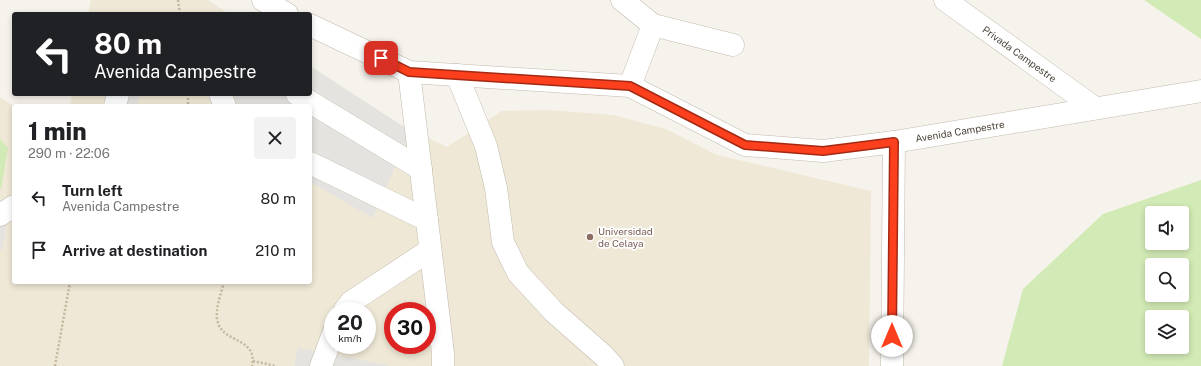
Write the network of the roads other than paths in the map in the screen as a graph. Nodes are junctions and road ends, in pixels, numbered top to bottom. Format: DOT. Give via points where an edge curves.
graph roads {
  1 [pos="263,0"];
  2 [pos="296,0"];
  3 [pos="622,0"];
  4 [pos="945,0"];
  5 [pos="284,12"];
  6 [pos="288,12"];
  7 [pos="653,25"];
  8 [pos="312,26"];
  9 [pos="733,45"];
  10 [pos="409,72"];
  11 [pos="457,75"];
  12 [pos="630,86"];
  13 [pos="1201,91"];
  14 [pos="300,96"];
  15 [pos="1094,108"];
  16 [pos="894,142"];
  17 [pos="312,164"];
  18 [pos="420,169"];
  19 [pos="12,207"];
  20 [pos="0,215"];
  21 [pos="427,220"];
  22 [pos="430,250"];
  23 [pos="351,302"];
  24 [pos="328,354"];
  25 [pos="325,365"];
  26 [pos="442,366"];
  27 [pos="613,366"];
  28 [pos="892,366"];
  1 -- 5 [label="street"];
  2 -- 6 [label="street"];
  3 -- 7 [label="street"];
  4 -- 15 [label="street, Privada Campestre"];
  7 -- 9 [label="street"];
  7 -- 12 [label="street"];
  8 -- 10 [label="street, Avenida Campestre"];
  10 -- 11 [label="street, Avenida Campestre"];
  10 -- 18 [label="street"];
  11 -- 12 [label="street, Avenida Campestre"];
  11 -- 27 [label="street" via="486,146 496,188 503,242 518,273 554,312"];
  12 -- 16 [label="street, Avenida Campestre" via="745,145 823,151"];
  13 -- 15 [label="street, Avenida Campestre"];
  14 -- 18 [label="street"];
  15 -- 16 [label="street, Avenida Campestre"];
  16 -- 28 [label="street"];
  17 -- 21 [label="street"];
  18 -- 21 [label="street"];
  19 -- 20 [label="street"];
  21 -- 22 [label="street"];
  22 -- 23 [label="street"];
  22 -- 26 [label="street" via="443,352"];
  24 -- 25 [label="street"];
}
